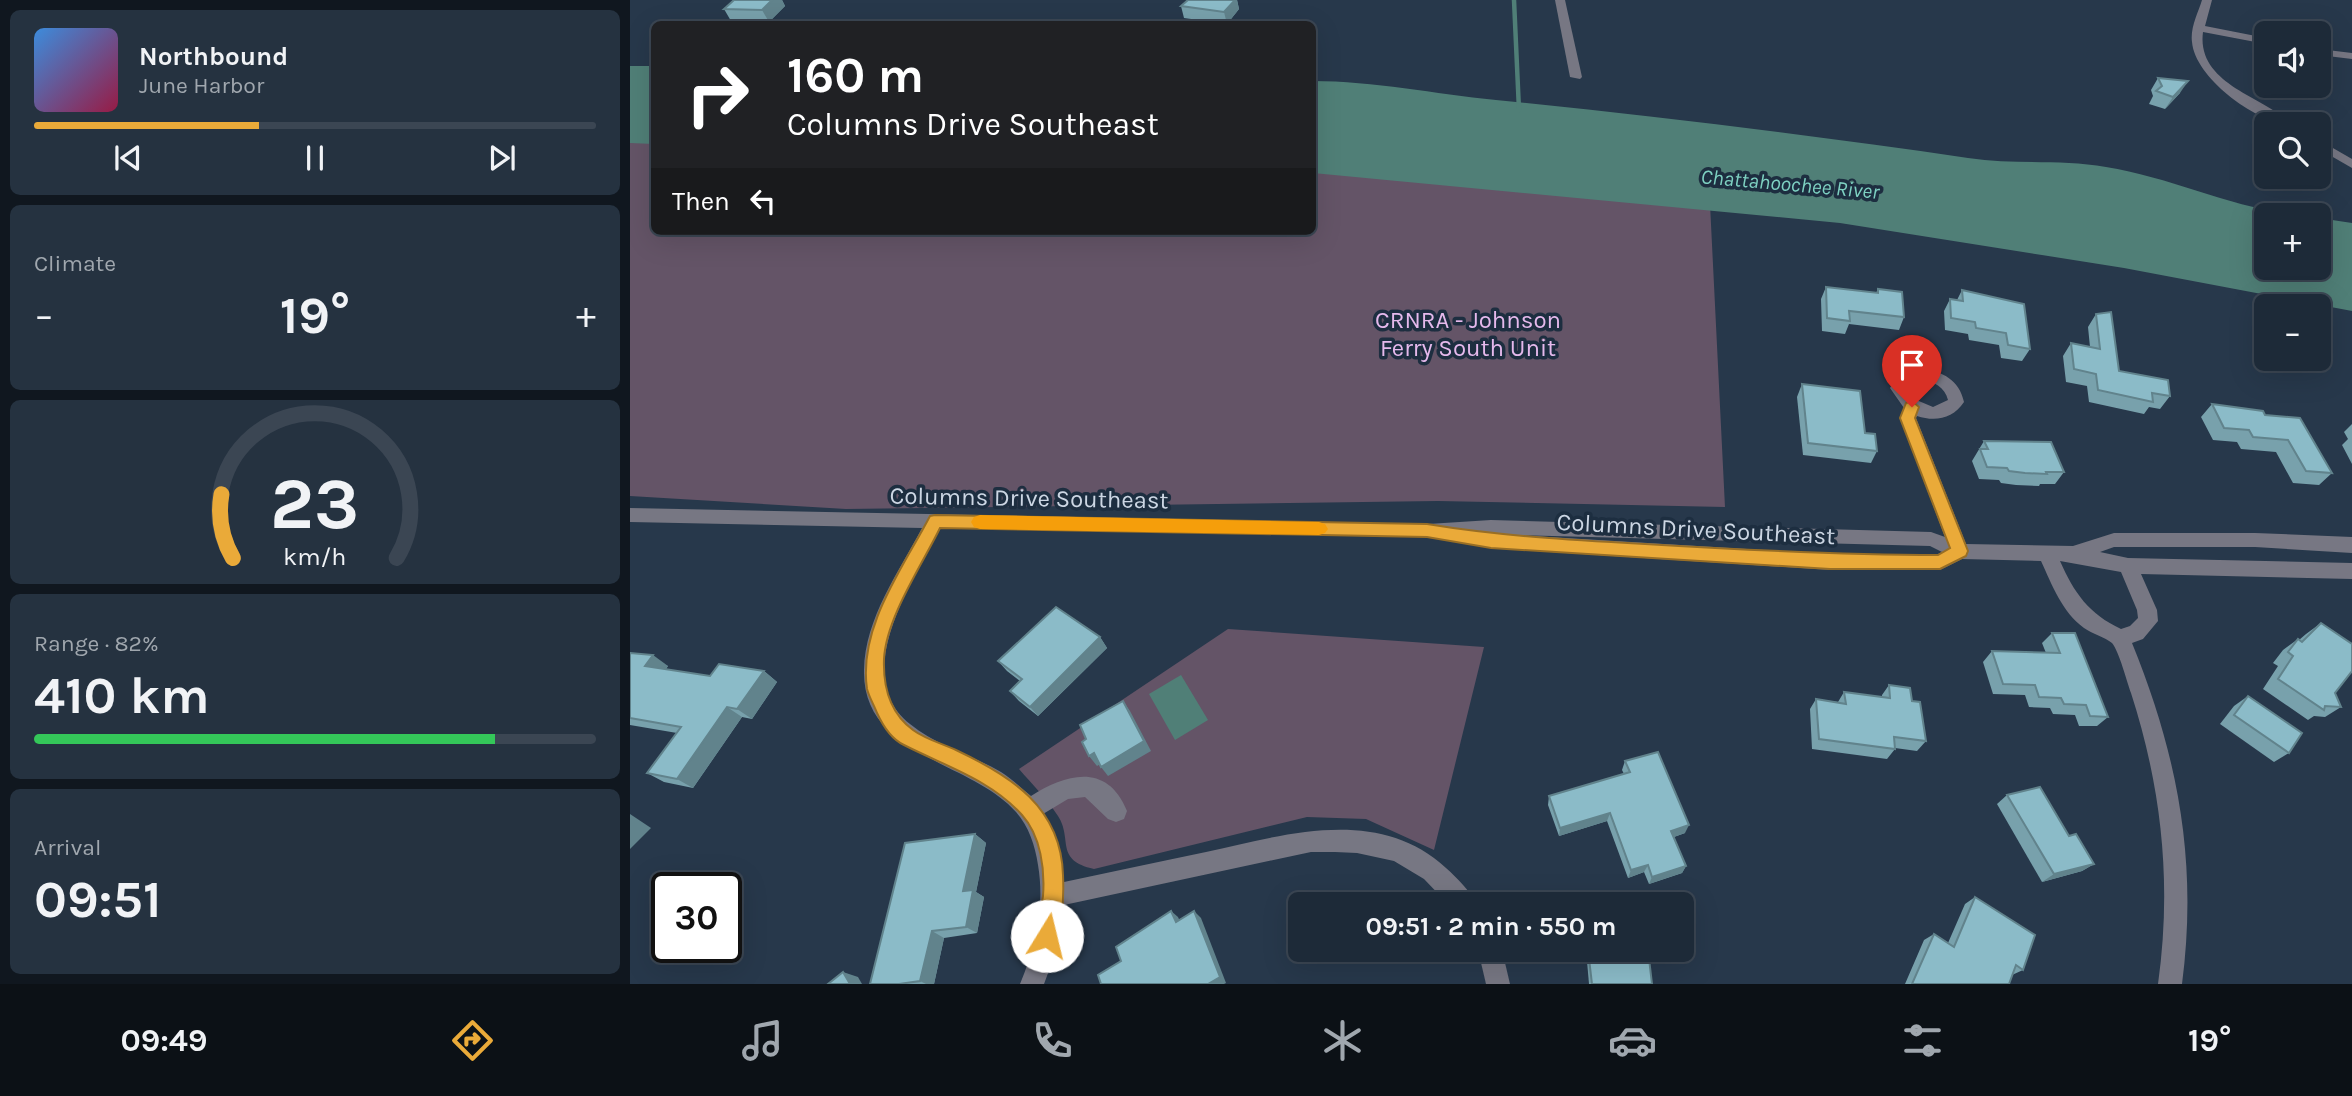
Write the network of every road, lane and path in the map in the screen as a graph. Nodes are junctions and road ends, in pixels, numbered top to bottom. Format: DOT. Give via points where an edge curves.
graph roads {
  1 [pos="1560,0"];
  2 [pos="2207,0"];
  3 [pos="2200,28"];
  4 [pos="2254,39"];
  5 [pos="2331,53"];
  6 [pos="2352,56"];
  7 [pos="1576,77"];
  8 [pos="2266,112"];
  9 [pos="2331,151"];
  10 [pos="2352,164"];
  11 [pos="1912,407"];
  12 [pos="630,515"];
  13 [pos="935,521"];
  14 [pos="1427,531"];
  15 [pos="1772,536"];
  16 [pos="2352,545"];
  17 [pos="1960,551"];
  18 [pos="2047,553"];
  19 [pos="2073,554"];
  20 [pos="1776,559"];
  21 [pos="2128,566"];
  22 [pos="2352,571"];
  23 [pos="2120,638"];
  24 [pos="1030,809"];
  25 [pos="1116,811"];
  26 [pos="1455,892"];
  27 [pos="1053,896"];
  28 [pos="1493,962"];
  29 [pos="1032,984"];
  30 [pos="1498,984"];
  31 [pos="2170,984"];
  1 -- 7 [label="street"];
  2 -- 3 [label="street"];
  3 -- 4 [label="street"];
  3 -- 8 [label="street" via="2196,39 2199,53 2209,69"];
  5 -- 6 [label="street"];
  9 -- 10 [label="street"];
  11 -- 17 [label="street" via="1908,418"];
  12 -- 13 [label="street, Columns Drive Southeast"];
  13 -- 14 [label="street, Columns Drive Southeast"];
  13 -- 24 [label="street" via="884,621 875,657 877,691 890,720 907,737 989,776"];
  14 -- 15 [label="street, Columns Drive Southeast" via="1491,527"];
  14 -- 20 [label="street, Columns Drive Southeast" via="1491,541"];
  15 -- 17 [label="street, Columns Drive Southeast" via="1931,539"];
  15 -- 20 [label="street"];
  16 -- 19 [label="street, Columns Drive Southeast" via="2114,540"];
  17 -- 18 [label="street, Columns Drive Southeast"];
  17 -- 20 [label="street, Columns Drive Southeast" via="1940,562"];
  18 -- 19 [label="street, Columns Drive Southeast"];
  18 -- 23 [label="street" via="2082,619"];
  19 -- 21 [label="street, Columns Drive Southeast"];
  21 -- 22 [label="street, Columns Drive Southeast"];
  21 -- 23 [label="street" via="2148,621 2136,633"];
  23 -- 31 [label="street" via="2161,765 2172,824 2178,919"];
  24 -- 25 [label="street" via="1070,787 1083,785 1102,793"];
  24 -- 27 [label="street" via="1047,841"];
  26 -- 27 [label="street" via="1420,861 1388,847 1350,839 1311,841"];
  27 -- 29 [label="street"];
  28 -- 30 [label="street"];
}
